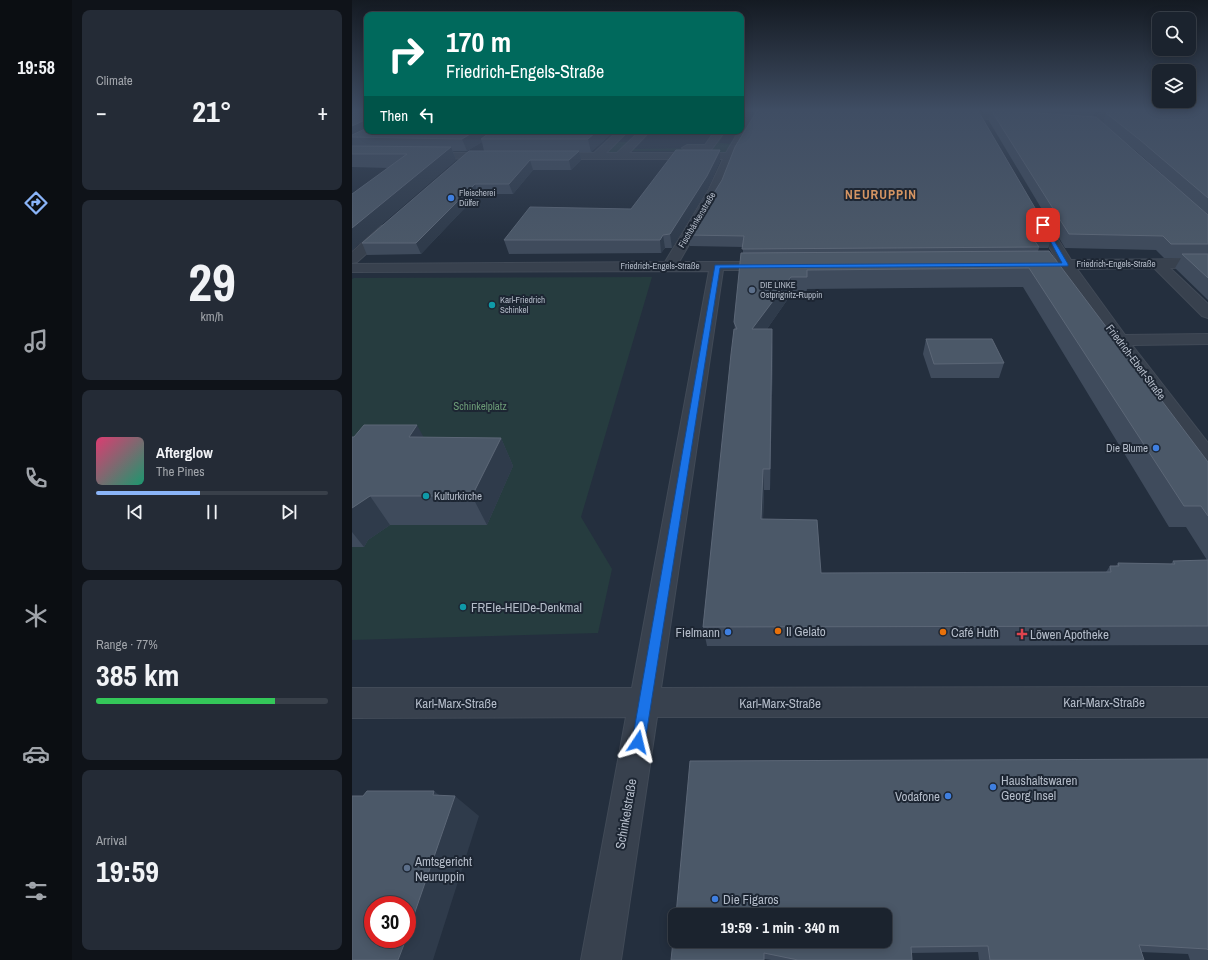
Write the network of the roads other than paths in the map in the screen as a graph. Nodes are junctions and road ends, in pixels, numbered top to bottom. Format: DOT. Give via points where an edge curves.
graph roads {
  1 [pos="472,154"];
  2 [pos="599,154"];
  3 [pos="623,154"];
  4 [pos="657,154"];
  5 [pos="730,154"];
  6 [pos="414,155"];
  7 [pos="469,156"];
  8 [pos="506,156"];
  9 [pos="544,156"];
  10 [pos="597,156"];
  11 [pos="620,156"];
  12 [pos="457,167"];
  13 [pos="1031,205"];
  14 [pos="397,219"];
  15 [pos="352,259"];
  16 [pos="1066,264"];
  17 [pos="1158,264"];
  18 [pos="1208,264"];
  19 [pos="1019,265"];
  20 [pos="670,266"];
  21 [pos="717,266"];
  22 [pos="781,266"];
  23 [pos="352,268"];
  24 [pos="1208,313"];
  25 [pos="1208,339"];
  26 [pos="1120,340"];
  27 [pos="1208,458"];
  28 [pos="1208,702"];
  29 [pos="352,703"];
  30 [pos="645,703"];
  31 [pos="601,960"];
  1 -- 7 [label="street"];
  2 -- 10 [label="street"];
  3 -- 11 [label="street"];
  4 -- 11 [label="street"];
  5 -- 20 [label="street, Fischbänkenstraße" via="715,189"];
  6 -- 7 [label="street"];
  7 -- 8 [label="street"];
  7 -- 12 [label="street"];
  9 -- 10 [label="street"];
  10 -- 11 [label="street"];
  13 -- 16 [label="street, Friedrich-Ebert-Straße"];
  14 -- 15 [label="street"];
  16 -- 17 [label="street, Friedrich-Engels-Straße"];
  16 -- 19 [label="street, Friedrich-Engels-Straße"];
  16 -- 26 [label="street, Friedrich-Ebert-Straße"];
  17 -- 18 [label="street, Friedrich-Engels-Straße"];
  17 -- 24 [label="street"];
  20 -- 21 [label="street, Friedrich-Engels-Straße"];
  20 -- 23 [label="street, Friedrich-Engels-Straße"];
  21 -- 22 [label="street, Friedrich-Engels-Straße"];
  21 -- 30 [label="street, Schinkelstraße"];
  25 -- 26 [label="street"];
  26 -- 27 [label="street, Friedrich-Ebert-Straße"];
  28 -- 30 [label="street, Karl-Marx-Straße"];
  29 -- 30 [label="street, Karl-Marx-Straße"];
  30 -- 31 [label="street, Schinkelstraße"];
}
